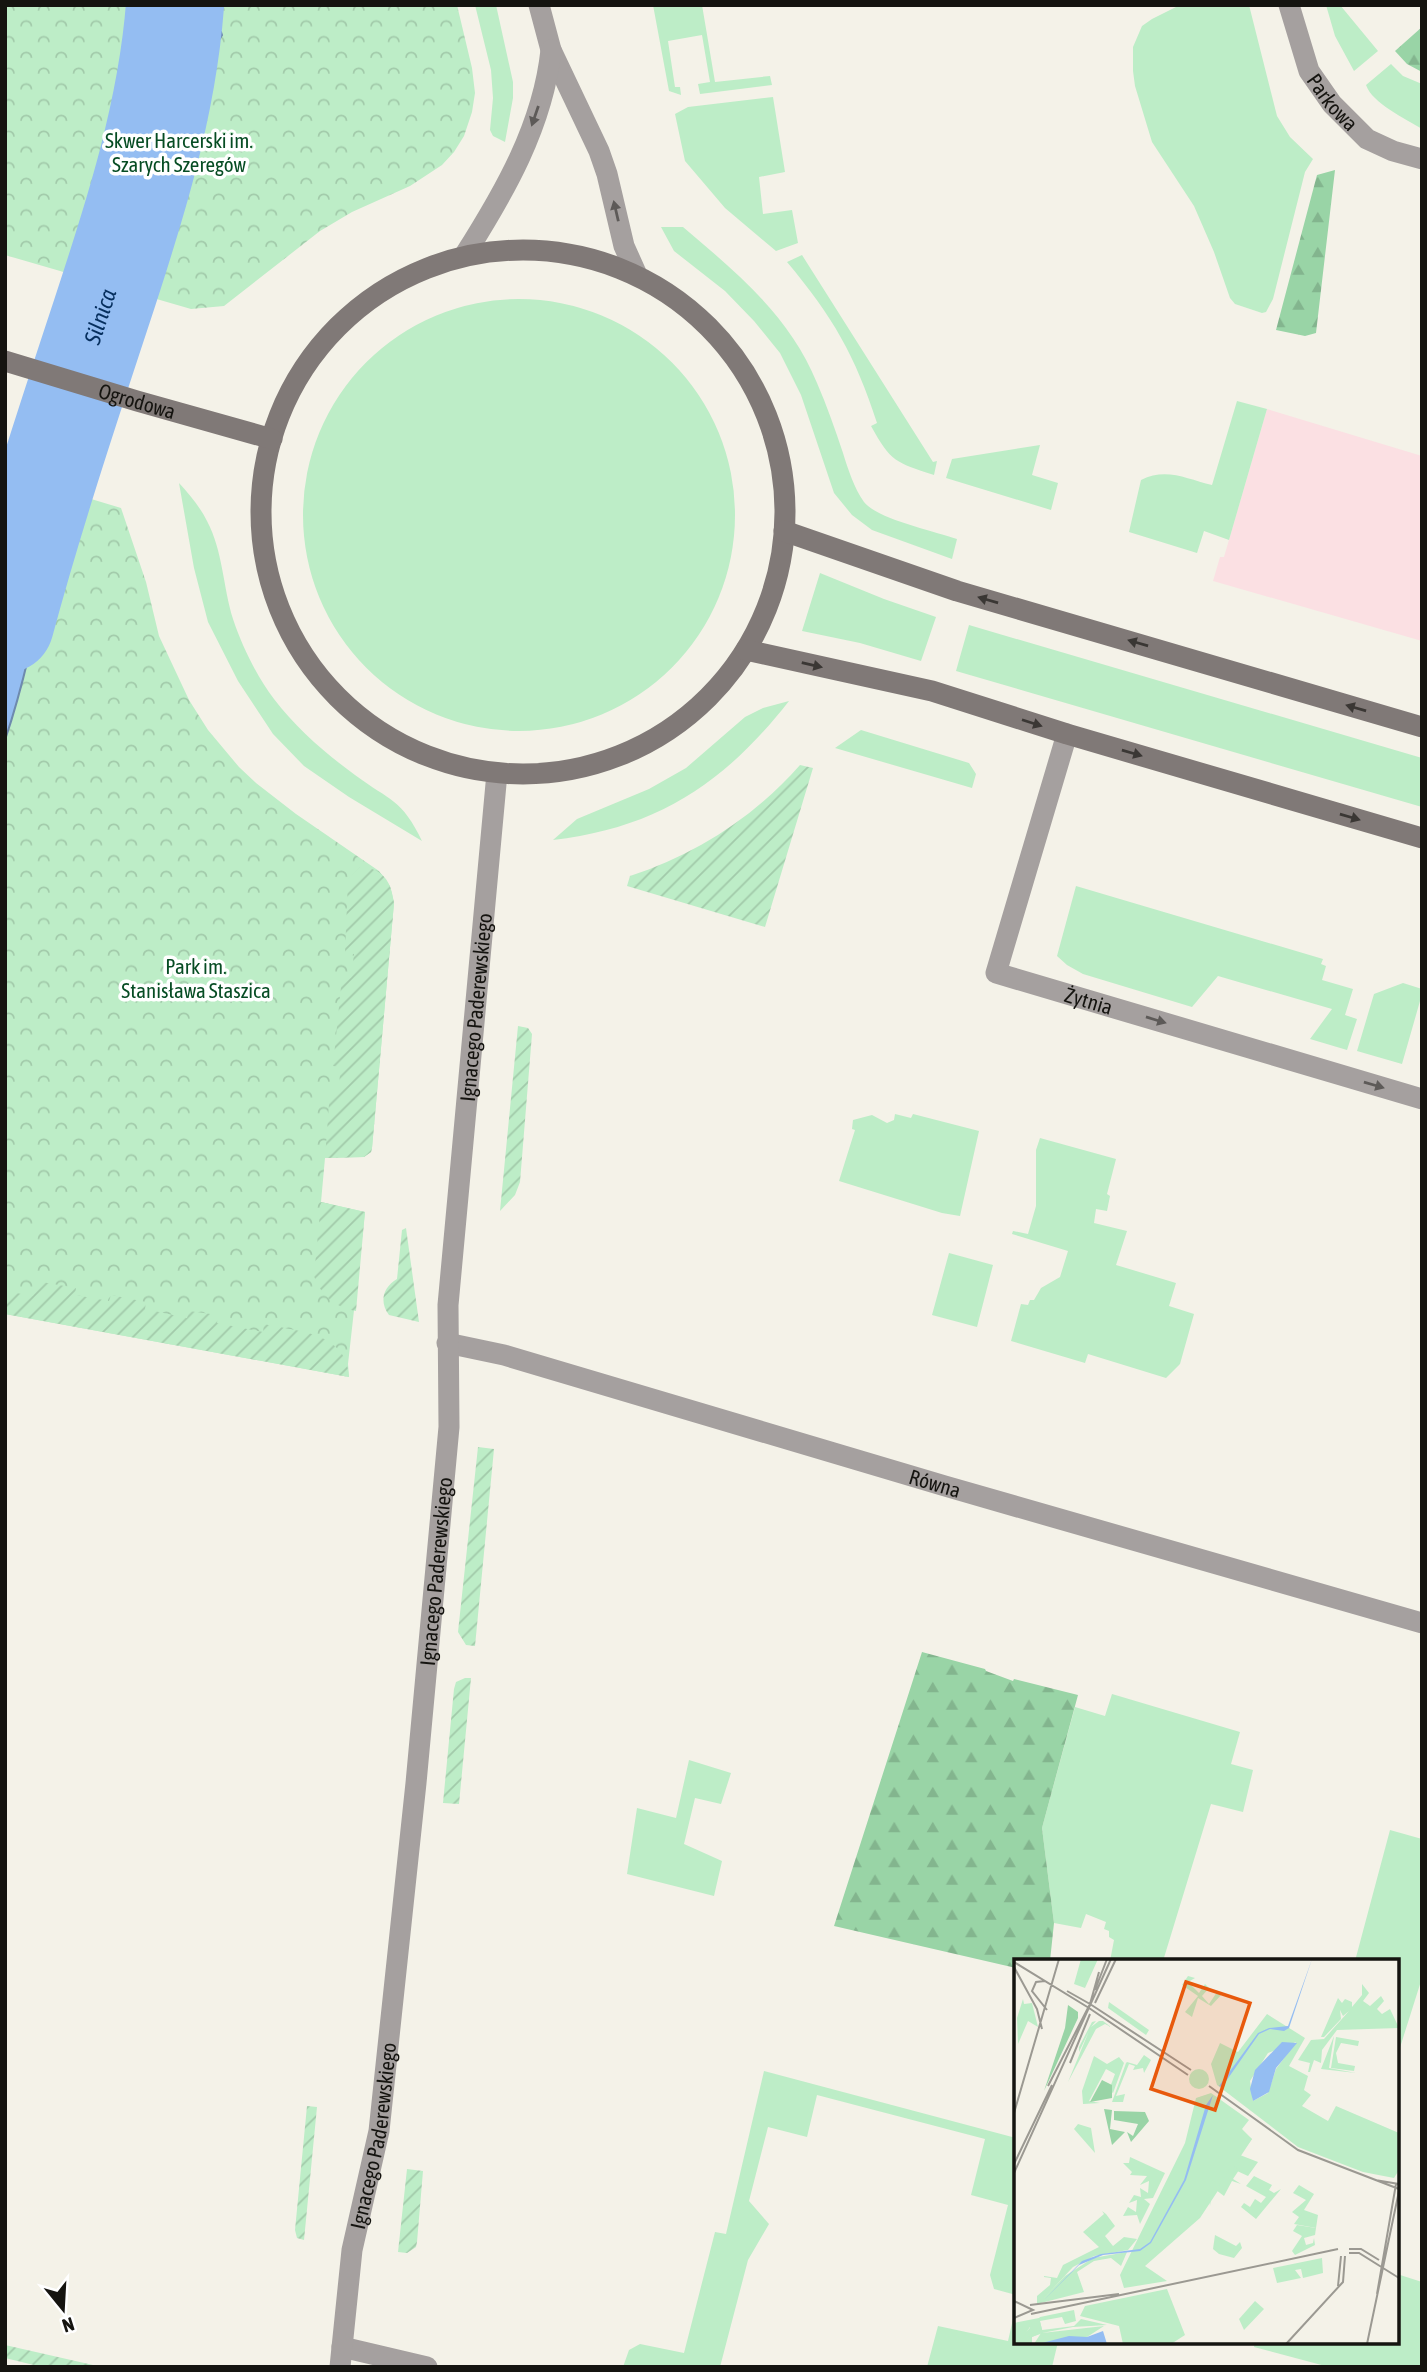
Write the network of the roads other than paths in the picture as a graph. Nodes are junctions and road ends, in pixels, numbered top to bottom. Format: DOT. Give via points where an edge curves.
graph roads {
  1 [pos="539,5"];
  2 [pos="1289,5"];
  3 [pos="551,50"];
  4 [pos="1422,159"];
  5 [pos="464,256"];
  6 [pos="637,275"];
  7 [pos="15,364"];
  8 [pos="272,439"];
  9 [pos="785,531"];
  10 [pos="746,650"];
  11 [pos="1422,727"];
  12 [pos="1067,734"];
  13 [pos="497,773"];
  14 [pos="1422,838"];
  15 [pos="1422,1100"];
  16 [pos="447,1343"];
  17 [pos="1422,1623"];
  18 [pos="341,2357"];
  19 [pos="427,2367"];
  1 -- 3 [label="street"];
  2 -- 4 [label="street, Parkowa" via="1309,71 1332,104 1367,139"];
  3 -- 5 [label="street, one-way" via="548,76 530,132 505,189"];
  6 -- 3 [label="street, one-way" via="624,246 599,151"];
  5 -- 6 [label="street" via="555,251"];
  5 -- 8 [label="street" via="427,267 381,290 340,322 292,382"];
  6 -- 9 [label="street" via="694,313 720,339 753,385 782,468"];
  7 -- 8 [label="street, Ogrodowa"];
  8 -- 13 [label="street" via="263,477 263,541 272,589 295,642 331,689 370,725 437,760"];
  9 -- 10 [label="street" via="775,585"];
  11 -- 9 [label="street, one-way" via="957,591"];
  10 -- 12 [label="street, one-way" via="932,691"];
  10 -- 13 [label="street" via="723,682 691,713 641,746 571,771"];
  12 -- 14 [label="street, one-way"];
  12 -- 15 [label="street, Żytnia, one-way" via="996,973"];
  13 -- 16 [label="street, Ignacego Paderewskiego"];
  16 -- 17 [label="street, Równa" via="504,1355"];
  16 -- 18 [label="street, Ignacego Paderewskiego" via="449,1427 416,1783 379,2131 352,2250"];
  18 -- 19 [label="street"];
}
